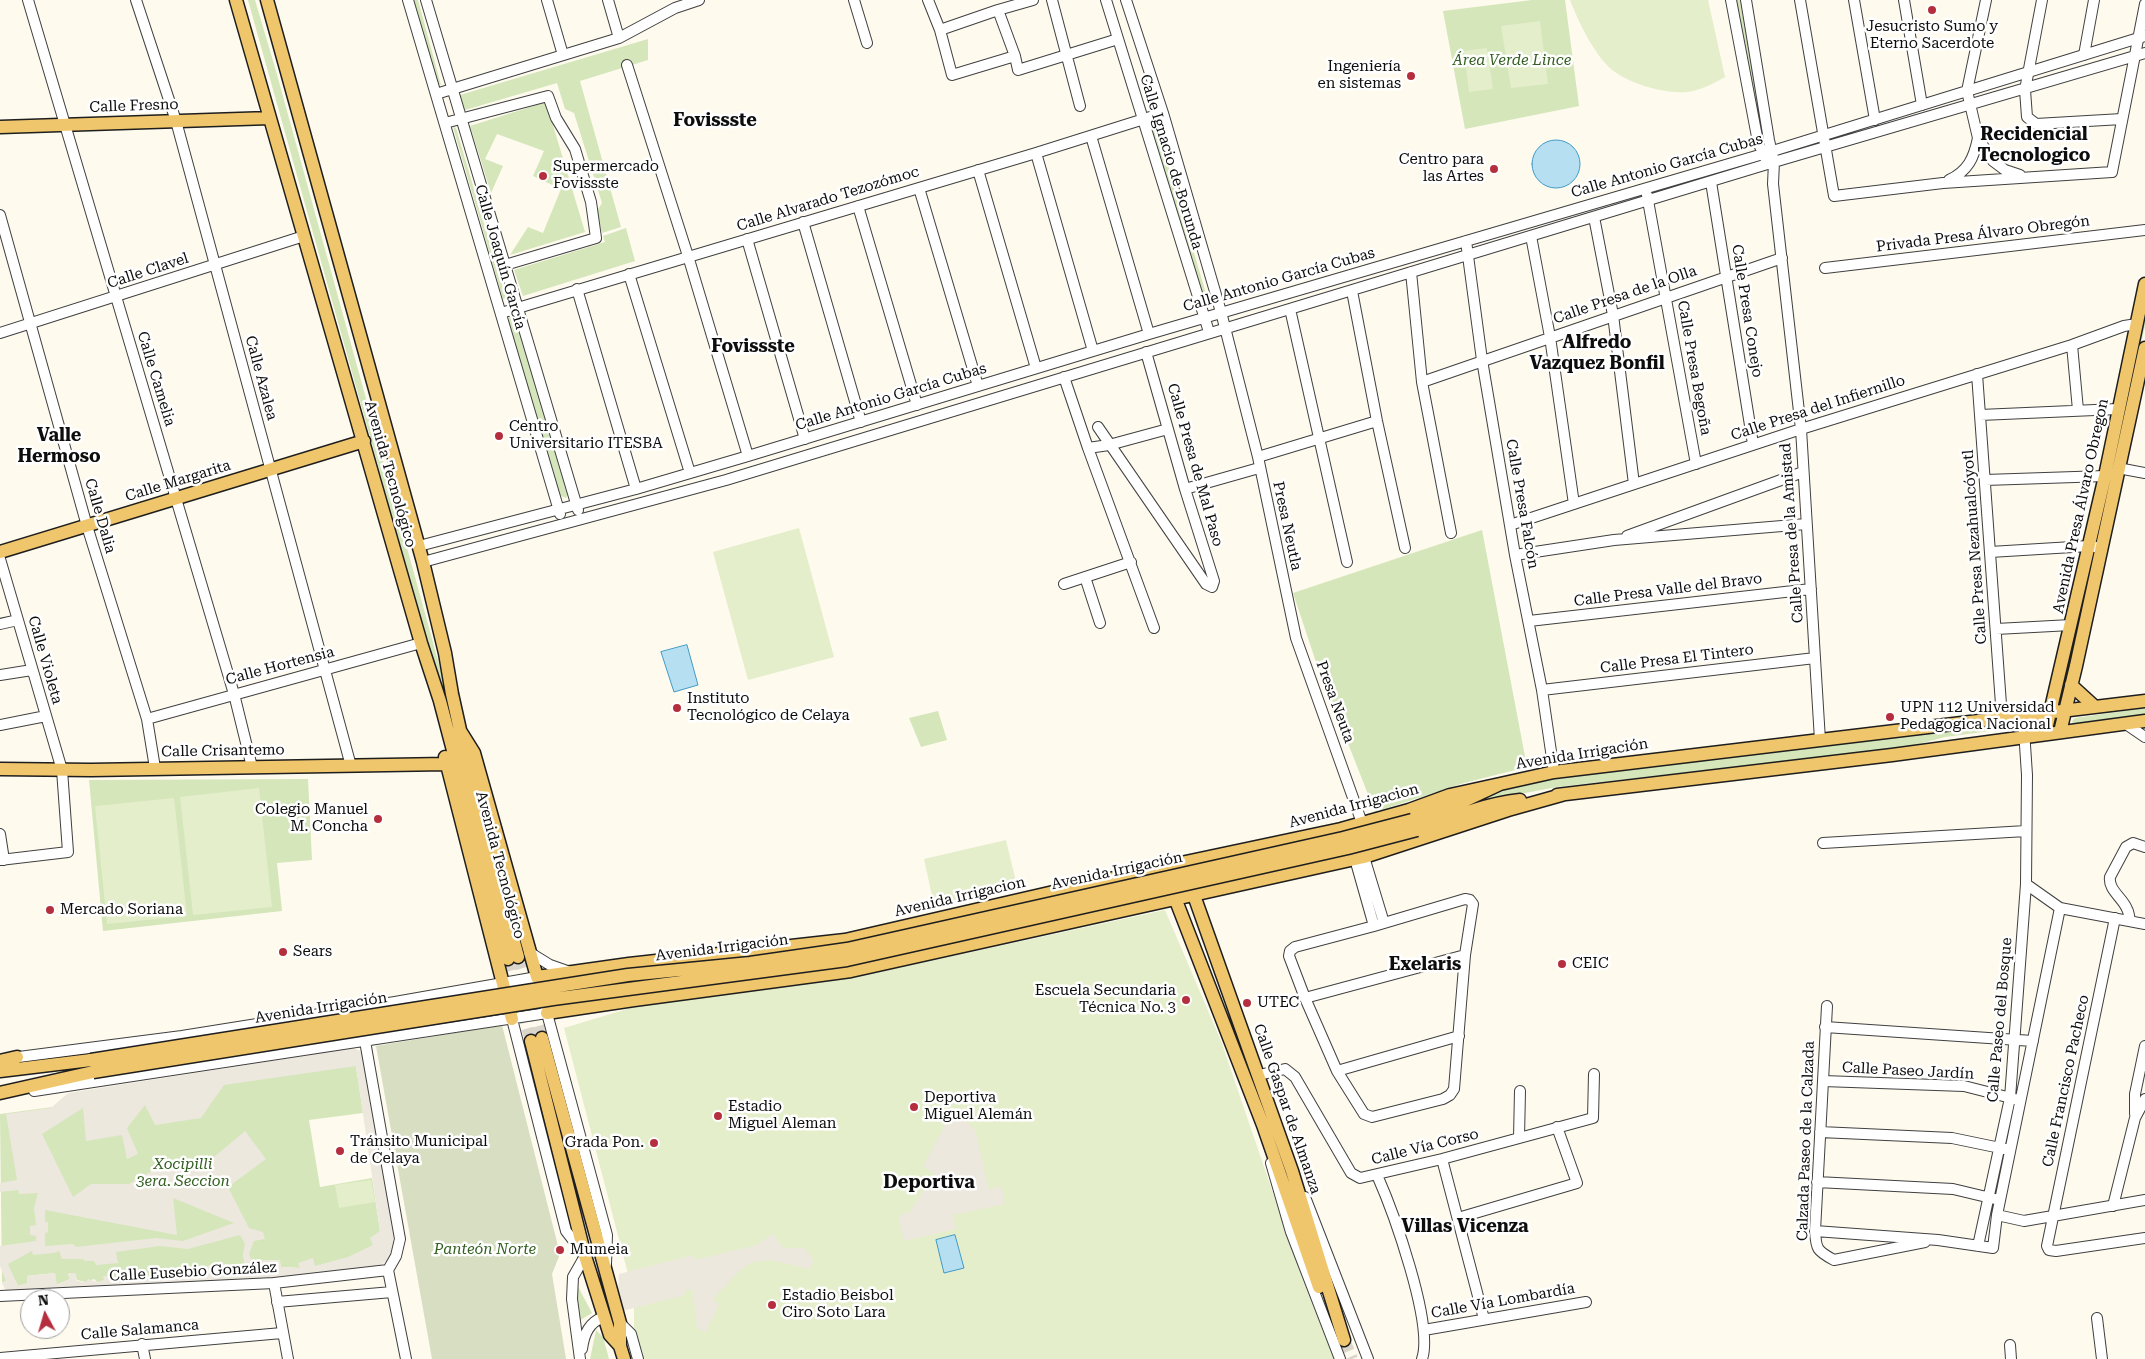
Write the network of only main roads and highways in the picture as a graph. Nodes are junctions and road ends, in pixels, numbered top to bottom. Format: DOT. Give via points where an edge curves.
graph roads {
  1 [pos="236,0"];
  2 [pos="266,0"];
  3 [pos="270,118"];
  4 [pos="0,127"];
  5 [pos="2145,284"];
  6 [pos="2145,348"];
  7 [pos="364,441"];
  8 [pos="2095,547"];
  9 [pos="0,552"];
  10 [pos="2071,685"];
  11 [pos="2145,701"];
  12 [pos="2094,706"];
  13 [pos="2065,710"];
  14 [pos="2050,712"];
  15 [pos="2145,721"];
  16 [pos="453,731"];
  17 [pos="2060,732"];
  18 [pos="2045,734"];
  19 [pos="446,764"];
  20 [pos="0,769"];
  21 [pos="1500,784"];
  22 [pos="1565,794"];
  23 [pos="1414,825"];
  24 [pos="1183,863"];
  25 [pos="1059,891"];
  26 [pos="1194,893"];
  27 [pos="1176,898"];
  28 [pos="1064,923"];
  29 [pos="518,956"];
  30 [pos="547,1013"];
  31 [pos="512,1019"];
  32 [pos="17,1057"];
  33 [pos="0,1060"];
  34 [pos="92,1066"];
  35 [pos="0,1071"];
  36 [pos="0,1094"];
  37 [pos="620,1346"];
  38 [pos="624,1359"];
  1 -- 3 [label="main road, Avenida Tecnológico"];
  2 -- 16 [label="main road, Avenida Tecnológico" via="419,546 446,653"];
  3 -- 4 [label="main road, Calle Fresno"];
  3 -- 7 [label="main road, Avenida Tecnológico"];
  5 -- 8 [label="main road, Avenida Presa Álvaro Obregon" via="2105,476"];
  6 -- 8 [label="main road" via="2118,468"];
  7 -- 9 [label="main road, Calle Margarita"];
  7 -- 16 [label="main road, Avenida Tecnológico" via="421,643"];
  8 -- 10 [label="main road"];
  8 -- 14 [label="main road, Avenida Presa Álvaro Obregon" via="2071,625"];
  10 -- 12 [label="main road"];
  10 -- 13 [label="main road"];
  11 -- 12 [label="main road, Avenida Irrigación"];
  12 -- 13 [label="main road, Avenida Irrigación"];
  13 -- 14 [label="main road, Avenida Irrigación"];
  13 -- 17 [label="main road"];
  14 -- 18 [label="main road, Avenida Presa Álvaro Obregon"];
  14 -- 21 [label="main road, Avenida Irrigación" via="1554,772"];
  15 -- 17 [label="main road, Avenida Irrigación"];
  16 -- 19 [label="main road"];
  16 -- 29 [label="main road, Avenida Tecnológico"];
  16 -- 29 [label="main road" via="474,753"];
  17 -- 18 [label="main road, Avenida Irrigación"];
  18 -- 22 [label="main road, Avenida Irrigación"];
  19 -- 20 [label="main road, Calle Crisantemo"];
  19 -- 31 [label="main road"];
  21 -- 23 [label="main road, Avenida Irrigación"];
  21 -- 24 [label="main road, Avenida Irrigacion" via="1450,795 1362,823"];
  22 -- 23 [label="main road, Avenida Irrigación" via="1504,802"];
  22 -- 26 [label="main road" via="1360,858"];
  23 -- 34 [label="main road, Avenida Irrigación, bridge" via="1348,848 847,960 592,993"];
  24 -- 25 [label="main road, Avenida Irrigacion"];
  24 -- 26 [label="main road, Calle Gaspar de Almanza"];
  25 -- 28 [label="main road" via="1052,907 1056,917"];
  25 -- 29 [label="main road, Avenida Irrigacion" via="845,940 537,977"];
  26 -- 27 [label="main road"];
  26 -- 27 [label="main road, Calle Gaspar de Almanza" via="1292,1171 1341,1341"];
  27 -- 28 [label="main road"];
  28 -- 30 [label="main road" via="851,971"];
  32 -- 33 [label="main road"];
  34 -- 35 [label="main road"];
  34 -- 36 [label="main road"];
  37 -- 37 [label="main road" via="610,1335 585,1255 536,1040 606,1272 620,1323"];
  37 -- 38 [label="main road"];
}
